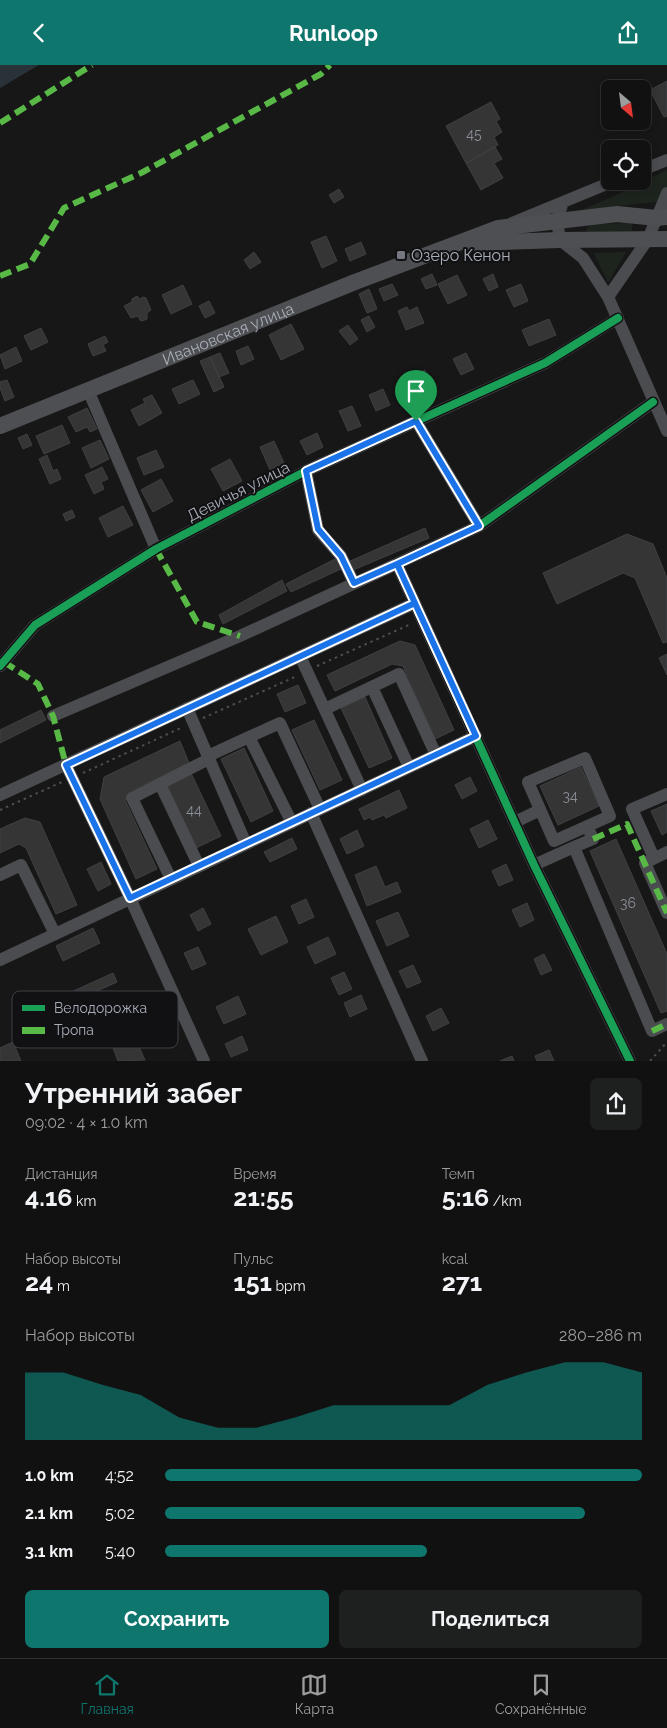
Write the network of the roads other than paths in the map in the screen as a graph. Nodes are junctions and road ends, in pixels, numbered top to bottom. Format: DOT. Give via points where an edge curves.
graph roads {
  1 [pos="667,160"];
  2 [pos="651,166"];
  3 [pos="601,186"];
  4 [pos="667,193"];
  5 [pos="563,202"];
  6 [pos="662,217"];
  7 [pos="557,220"];
  8 [pos="498,228"];
  9 [pos="648,239"];
  10 [pos="667,239"];
  11 [pos="560,240"];
  12 [pos="456,244"];
  13 [pos="608,297"];
  14 [pos="618,318"];
  15 [pos="88,390"];
  16 [pos="654,402"];
  17 [pos="416,421"];
  18 [pos="0,426"];
  19 [pos="667,431"];
  20 [pos="306,471"];
  21 [pos="479,526"];
  22 [pos="156,549"];
  23 [pos="397,564"];
  24 [pos="354,583"];
  25 [pos="415,603"];
  26 [pos="300,655"];
  27 [pos="0,666"];
  28 [pos="372,687"];
  29 [pos="187,708"];
  30 [pos="325,709"];
  31 [pos="53,716"];
  32 [pos="476,736"];
  33 [pos="249,737"];
  34 [pos="436,755"];
  35 [pos="209,757"];
  36 [pos="66,765"];
  37 [pos="410,767"];
  38 [pos="160,783"];
  39 [pos="362,790"];
  40 [pos="667,793"];
  41 [pos="0,795"];
  42 [pos="540,810"];
  43 [pos="316,811"];
  44 [pos="515,822"];
  45 [pos="292,823"];
  46 [pos="587,826"];
  47 [pos="246,844"];
  48 [pos="574,847"];
  49 [pos="667,852"];
  50 [pos="654,858"];
  51 [pos="534,865"];
  52 [pos="199,866"];
  53 [pos="0,875"];
  54 [pos="171,879"];
  55 [pos="130,898"];
  56 [pos="667,913"];
  57 [pos="54,934"];
  58 [pos="0,960"];
  59 [pos="172,991"];
  60 [pos="178,1004"];
  61 [pos="667,1024"];
  62 [pos="204,1061"];
  63 [pos="422,1061"];
  64 [pos="630,1061"];
  1 -- 2 [label="street"];
  3 -- 5 [label="street"];
  4 -- 6 [label="street"];
  5 -- 7 [label="street"];
  5 -- 8 [label="street"];
  6 -- 7 [label="main road, Ивановская улица" via="616,214"];
  6 -- 9 [label="street"];
  7 -- 8 [label="main road, Ивановская улица"];
  7 -- 11 [label="street"];
  8 -- 12 [label="main road, Ивановская улица"];
  9 -- 10 [label="main road"];
  9 -- 11 [label="main road"];
  9 -- 13 [label="street"];
  11 -- 12 [label="main road"];
  11 -- 13 [label="street" via="583,258"];
  12 -- 15 [label="main road, Ивановская улица"];
  13 -- 14 [label="street"];
  14 -- 16 [label="street"];
  14 -- 17 [label="street, Девичья улица" via="545,363"];
  15 -- 18 [label="main road, Ивановская улица"];
  15 -- 22 [label="street"];
  16 -- 19 [label="street"];
  16 -- 21 [label="street"];
  17 -- 20 [label="street, Девичья улица"];
  17 -- 21 [label="street"];
  20 -- 22 [label="street, Девичья улица"];
  20 -- 24 [label="street" via="318,529 341,556"];
  21 -- 23 [label="street"];
  22 -- 27 [label="street, Девичья улица" via="35,625"];
  23 -- 24 [label="street"];
  23 -- 25 [label="street"];
  24 -- 31 [label="street"];
  25 -- 26 [label="street"];
  25 -- 32 [label="street"];
  26 -- 29 [label="street"];
  26 -- 30 [label="street"];
  28 -- 30 [label="street"];
  28 -- 34 [label="street" via="399,674"];
  28 -- 37 [label="street"];
  29 -- 35 [label="street"];
  29 -- 36 [label="street"];
  30 -- 39 [label="street"];
  32 -- 34 [label="street"];
  32 -- 44 [label="street"];
  33 -- 35 [label="street"];
  33 -- 43 [label="street" via="280,723"];
  33 -- 45 [label="street"];
  34 -- 37 [label="street"];
  35 -- 38 [label="street"];
  35 -- 47 [label="street"];
  36 -- 41 [label="street"];
  36 -- 55 [label="street"];
  37 -- 39 [label="street"];
  38 -- 52 [label="street"];
  38 -- 54 [label="street" via="132,798"];
  39 -- 43 [label="street"];
  40 -- 50 [label="street" via="632,809"];
  42 -- 44 [label="street"];
  42 -- 46 [label="street" via="554,841"];
  42 -- 46 [label="street" via="528,782 585,758 610,816"];
  43 -- 45 [label="street"];
  43 -- 63 [label="street"];
  44 -- 51 [label="street"];
  45 -- 47 [label="street"];
  46 -- 48 [label="street" via="593,839"];
  47 -- 52 [label="street"];
  48 -- 51 [label="street"];
  48 -- 61 [label="street" via="652,1031"];
  49 -- 50 [label="street"];
  50 -- 56 [label="street" via="645,863"];
  51 -- 64 [label="street"];
  52 -- 54 [label="street"];
  53 -- 57 [label="street" via="21,865"];
  54 -- 55 [label="street"];
  55 -- 57 [label="street"];
  55 -- 59 [label="street"];
  57 -- 58 [label="street"];
  60 -- 62 [label="street"];
}
